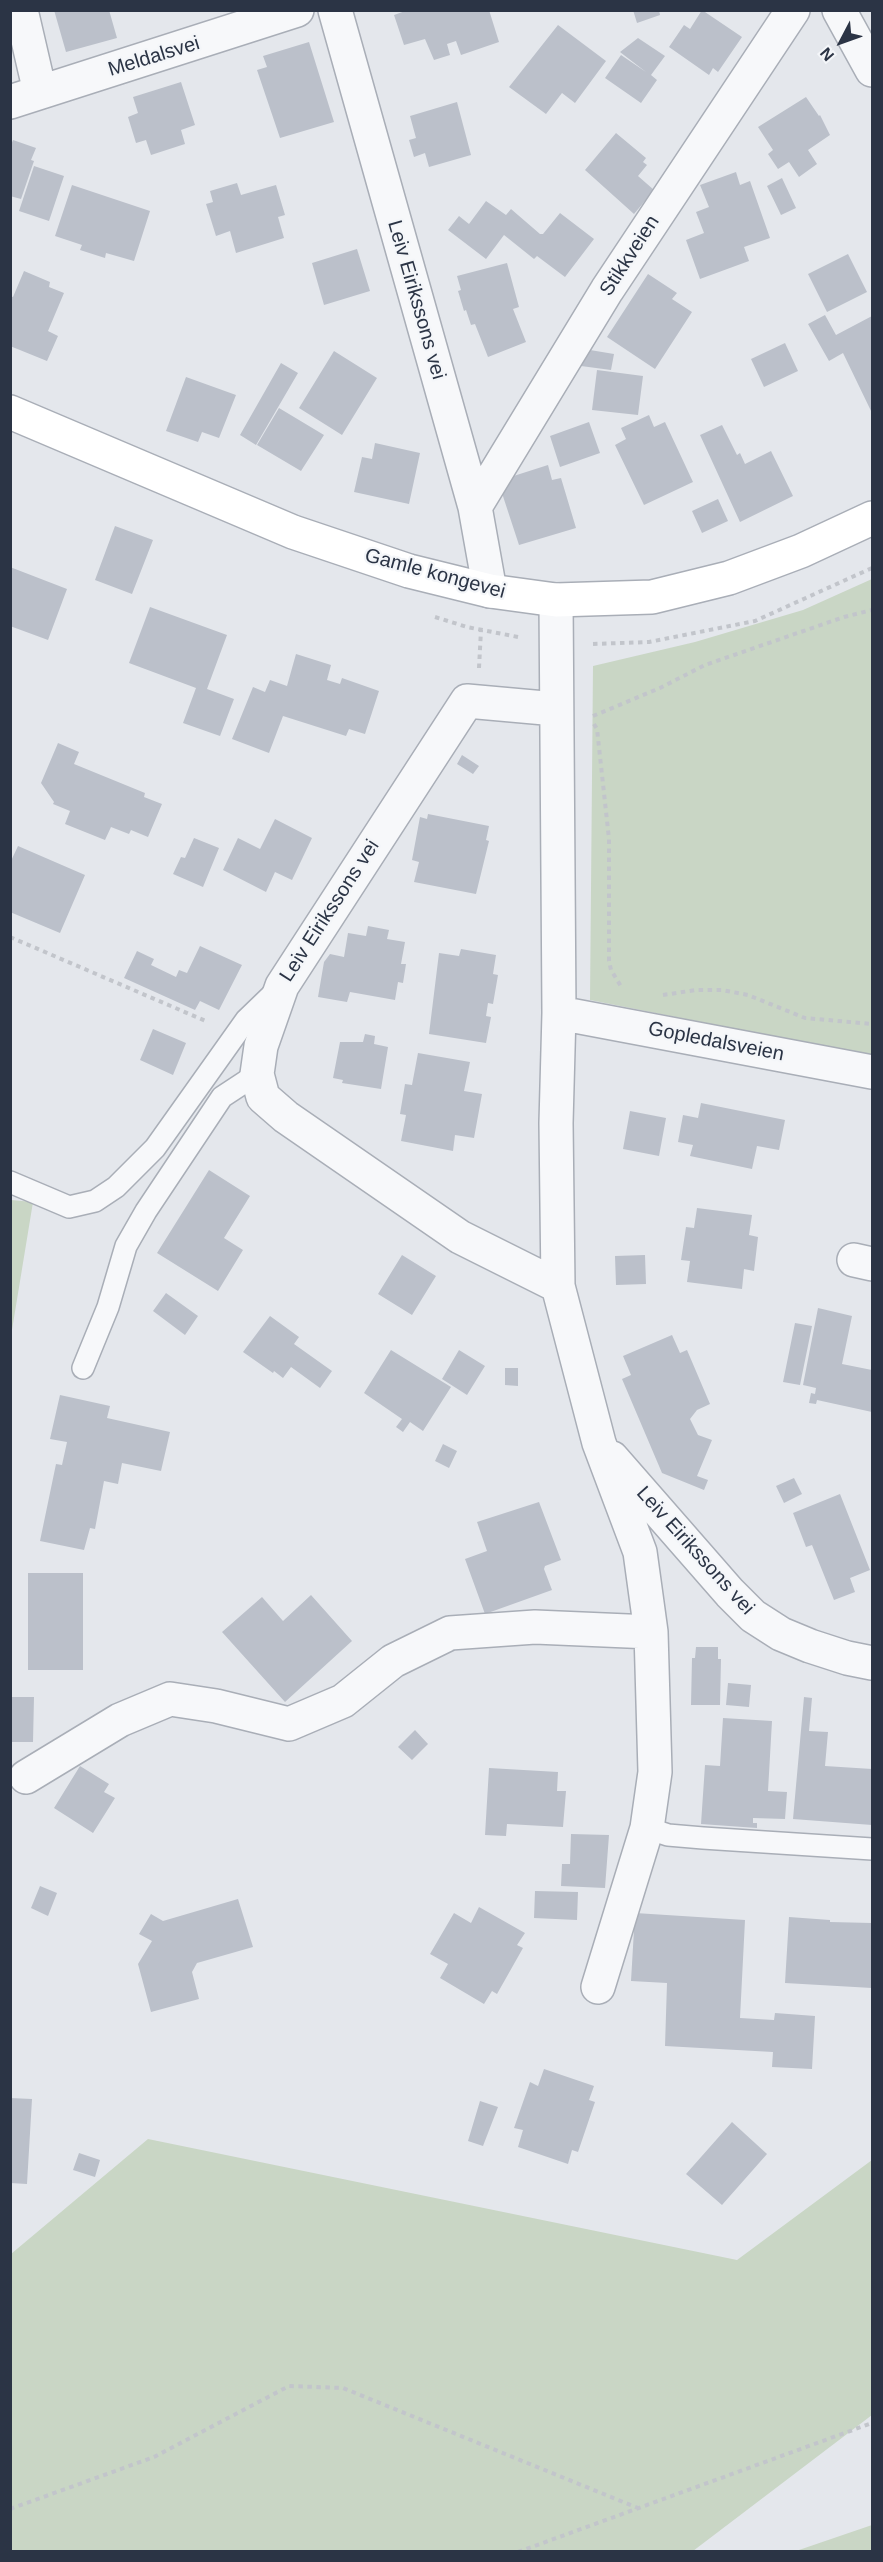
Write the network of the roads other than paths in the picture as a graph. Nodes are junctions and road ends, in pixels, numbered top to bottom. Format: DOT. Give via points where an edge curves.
graph roads {
  1 [pos="21,10"];
  2 [pos="297,10"];
  3 [pos="335,10"];
  4 [pos="793,10"];
  5 [pos="838,10"];
  6 [pos="873,70"];
  7 [pos="25,97"];
  8 [pos="10,412"];
  9 [pos="475,507"];
  10 [pos="873,518"];
  11 [pos="490,591"];
  12 [pos="556,600"];
  13 [pos="556,709"];
  14 [pos="282,986"];
  15 [pos="559,1013"];
  16 [pos="873,1072"];
  17 [pos="257,1074"];
  18 [pos="10,1182"];
  19 [pos="558,1286"];
  20 [pos="83,1368"];
  21 [pos="599,1443"];
  22 [pos="651,1632"];
  23 [pos="873,1663"];
  24 [pos="26,1777"];
  25 [pos="647,1828"];
  26 [pos="873,1849"];
  27 [pos="598,1988"];
  1 -- 7 [label="street"];
  2 -- 7 [label="street, Meldalsvei"];
  3 -- 9 [label="street, Leiv Eirikssons vei"];
  4 -- 9 [label="street, Stikkveien" via="607,290"];
  5 -- 6 [label="street"];
  8 -- 11 [label="street, Gamle kongevei" via="293,532 409,571"];
  9 -- 11 [label="street, Leiv Eirikssons vei"];
  10 -- 12 [label="street, Gamle kongevei" via="729,578 652,597"];
  11 -- 12 [label="street, Gamle kongevei"];
  12 -- 13 [label="street, Leiv Eirikssons vei"];
  13 -- 14 [label="street, Leiv Eirikssons vei" via="467,701"];
  13 -- 15 [label="street, Leiv Eirikssons vei"];
  14 -- 17 [label="street, Leiv Eirikssons vei" via="261,1046"];
  14 -- 18 [label="lane" via="246,1020 155,1148 116,1187 96,1201 69,1207"];
  15 -- 16 [label="street, Gopledalsveien"];
  15 -- 19 [label="street, Leiv Eirikssons vei"];
  17 -- 19 [label="street" via="263,1097 286,1117 460,1236"];
  17 -- 20 [label="lane" via="222,1097 146,1211 126,1246 108,1307"];
  19 -- 21 [label="street, Leiv Eirikssons vei"];
  21 -- 22 [label="street, Leiv Eirikssons vei" via="640,1552"];
  21 -- 23 [label="street, Leiv Eirikssons vei" via="753,1616 810,1646"];
  22 -- 24 [label="street" via="535,1627 450,1633 393,1661 343,1701 289,1724 170,1699 120,1720"];
  22 -- 25 [label="street, Leiv Eirikssons vei" via="655,1772"];
  25 -- 26 [label="lane" via="668,1835"];
  25 -- 27 [label="street, Leiv Eirikssons vei"];
}
